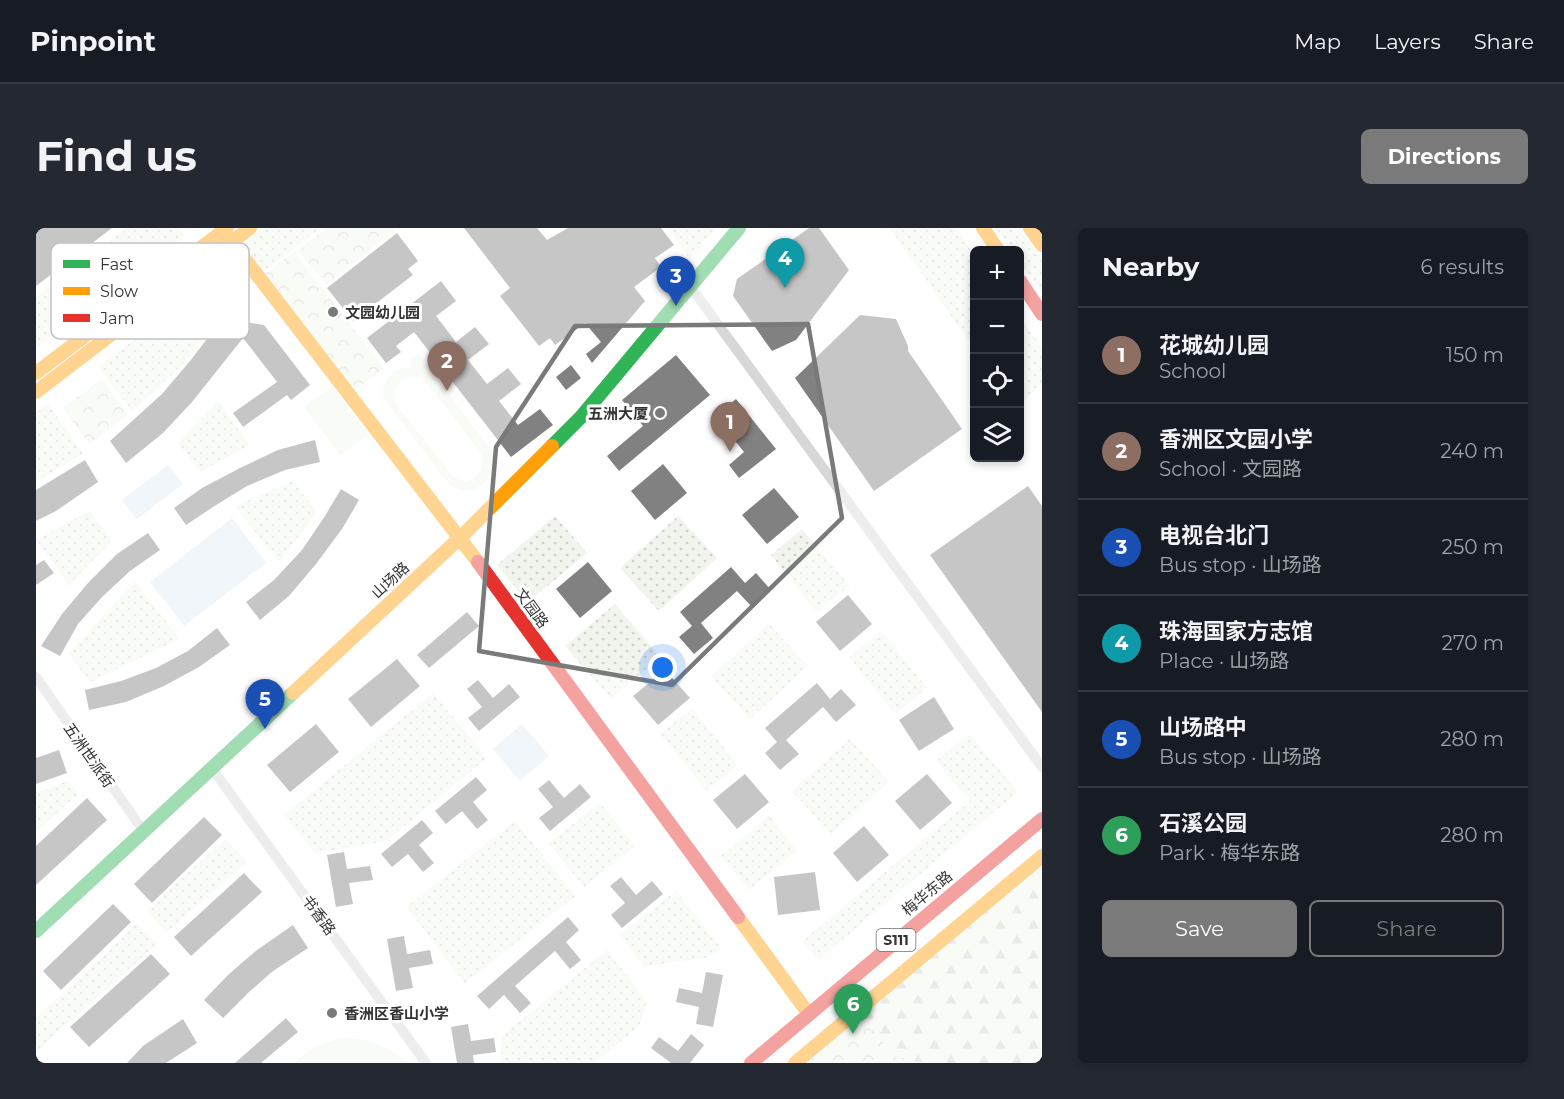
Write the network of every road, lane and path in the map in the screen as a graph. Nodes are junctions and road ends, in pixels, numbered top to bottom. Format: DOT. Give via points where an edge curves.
graph roads {
  1 [pos="250,228"];
  2 [pos="739,228"];
  3 [pos="983,228"];
  4 [pos="1030,228"];
  5 [pos="226,232"];
  6 [pos="211,243"];
  7 [pos="213,243"];
  8 [pos="1042,245"];
  9 [pos="995,246"];
  10 [pos="249,262"];
  11 [pos="690,285"];
  12 [pos="1024,287"];
  13 [pos="1042,314"];
  14 [pos="82,339"];
  15 [pos="99,339"];
  16 [pos="36,373"];
  17 [pos="36,392"];
  18 [pos="460,537"];
  19 [pos="36,677"];
  20 [pos="212,767"];
  21 [pos="1042,767"];
  22 [pos="1042,819"];
  23 [pos="144,832"];
  24 [pos="1042,856"];
  25 [pos="36,931"];
  26 [pos="808,1013"];
  27 [pos="426,1063"];
  28 [pos="750,1063"];
  29 [pos="795,1063"];
  1 -- 5 [label="street"];
  2 -- 11 [label="street, 山场路"];
  3 -- 9 [label="street"];
  4 -- 8 [label="street"];
  5 -- 6 [label="street"];
  5 -- 7 [label="street"];
  10 -- 18 [label="street, 文园路"];
  11 -- 18 [label="street, 山场路" via="581,417"];
  11 -- 21 [label="street"];
  12 -- 13 [label="street"];
  14 -- 16 [label="street"];
  15 -- 17 [label="street"];
  18 -- 20 [label="street, 山场路"];
  18 -- 26 [label="street, 文园路"];
  19 -- 23 [label="street, 五洲世派街"];
  20 -- 23 [label="street, 山场路"];
  20 -- 27 [label="street, 书香路"];
  22 -- 26 [label="street, 梅华东路 / S111"];
  23 -- 25 [label="street, 山场路"];
  24 -- 29 [label="street, S111"];
  26 -- 28 [label="street, 梅华东路 / S111"];
}
